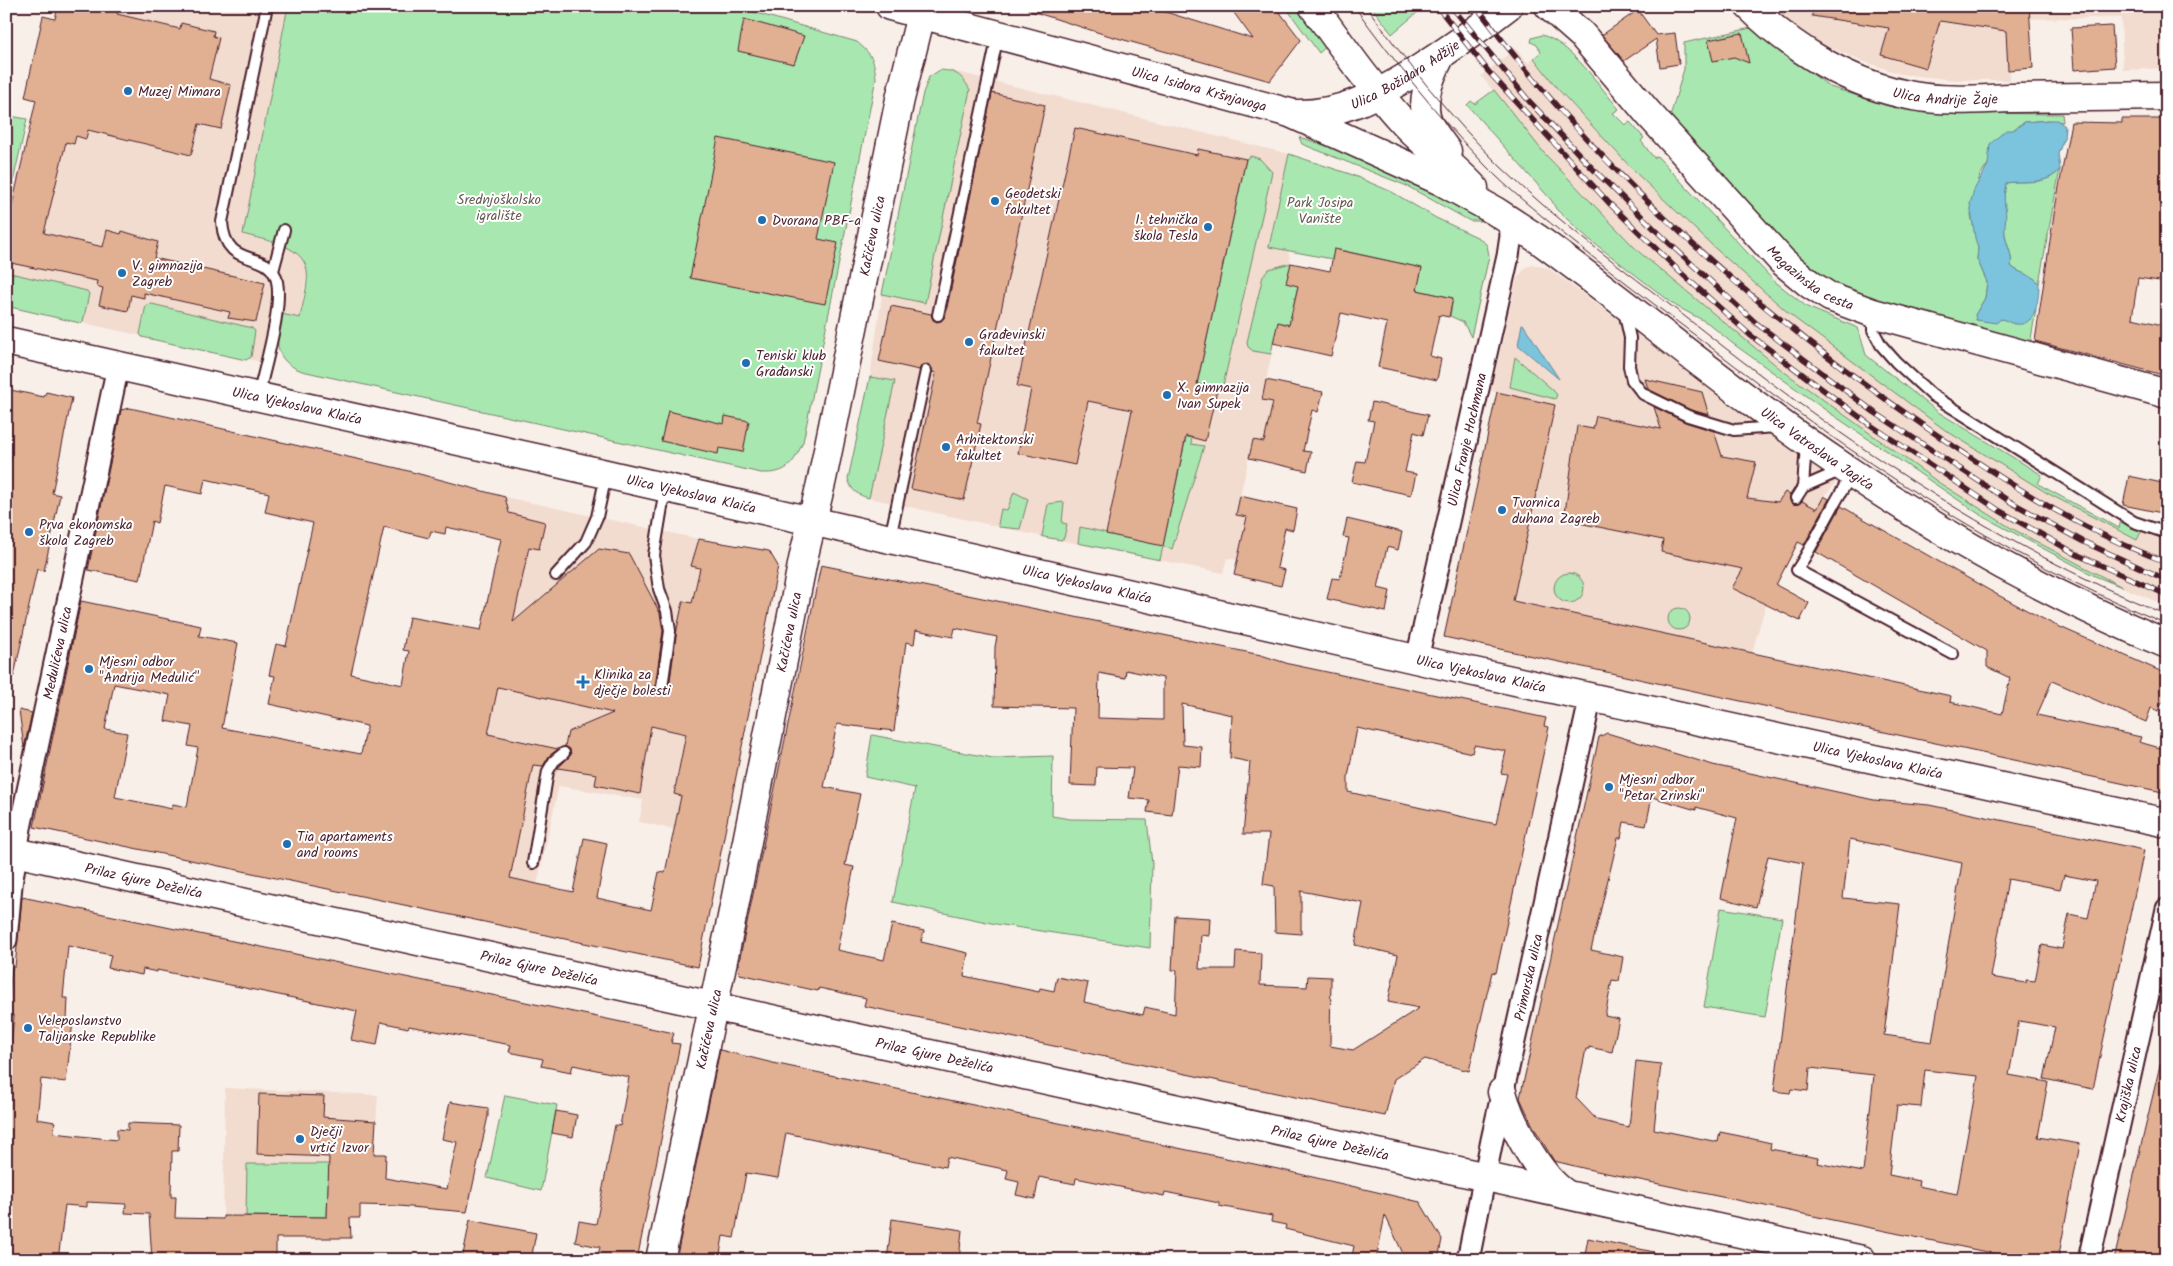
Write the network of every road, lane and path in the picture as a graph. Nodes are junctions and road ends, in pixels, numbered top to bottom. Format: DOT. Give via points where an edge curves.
graph roads {
  1 [pos="267,6"];
  2 [pos="890,6"];
  3 [pos="1313,6"];
  4 [pos="1508,6"];
  5 [pos="1549,6"];
  6 [pos="1749,6"];
  7 [pos="922,10"];
  8 [pos="998,35"];
  9 [pos="1440,56"];
  10 [pos="1379,93"];
  11 [pos="2167,96"];
  12 [pos="1290,113"];
  13 [pos="1457,169"];
  14 [pos="1503,216"];
  15 [pos="284,230"];
  16 [pos="273,271"];
  17 [pos="1623,304"];
  18 [pos="1873,313"];
  19 [pos="938,315"];
  20 [pos="6,342"];
  21 [pos="118,366"];
  22 [pos="926,371"];
  23 [pos="2167,394"];
  24 [pos="258,398"];
  25 [pos="1797,433"];
  26 [pos="1848,471"];
  27 [pos="606,474"];
  28 [pos="1803,487"];
  29 [pos="665,488"];
  30 [pos="1796,498"];
  31 [pos="812,521"];
  32 [pos="2167,533"];
  33 [pos="890,539"];
  34 [pos="556,575"];
  35 [pos="2167,644"];
  36 [pos="1952,654"];
  37 [pos="1417,659"];
  38 [pos="662,687"];
  39 [pos="1591,696"];
  40 [pos="564,753"];
  41 [pos="2167,823"];
  42 [pos="11,851"];
  43 [pos="533,863"];
  44 [pos="2167,909"];
  45 [pos="6,940"];
  46 [pos="713,1006"];
  47 [pos="1502,1092"];
  48 [pos="1485,1176"];
  49 [pos="1566,1194"];
  50 [pos="660,1260"];
  51 [pos="1468,1260"];
  52 [pos="1862,1260"];
  53 [pos="2089,1260"];
  1 -- 16 [label="lane" via="222,222 229,246 241,256"];
  2 -- 7 [label="street, Ulica Isidora Kršnjavoga"];
  3 -- 10 [label="street"];
  4 -- 9 [label="street, Ulica Božidara Adžije"];
  5 -- 18 [label="street, Magazinska cesta" via="1582,35 1782,261 1811,286 1830,297"];
  6 -- 11 [label="street, Ulica Andrije Žaje" via="1786,39 1846,74 1915,97 1965,100"];
  7 -- 8 [label="street, Ulica Isidora Kršnjavoga"];
  7 -- 31 [label="street, Kačićeva ulica" via="892,135"];
  8 -- 12 [label="street, Ulica Isidora Kršnjavoga"];
  8 -- 19 [label="lane"];
  9 -- 10 [label="street, Ulica Božidara Adžije"];
  9 -- 13 [label="street" via="1428,87 1426,115 1431,129"];
  10 -- 12 [label="street, Ulica Božidara Adžije" via="1357,104 1333,110"];
  10 -- 13 [label="street" via="1424,144"];
  12 -- 14 [label="street, Ulica Isidora Kršnjavoga" via="1441,181"];
  13 -- 14 [label="street"];
  14 -- 17 [label="street, Ulica Vatroslava Jagića" via="1560,254"];
  14 -- 37 [label="street, Ulica Franje Hochmana" via="1511,236 1508,256"];
  15 -- 16 [label="lane"];
  16 -- 24 [label="lane" via="278,292"];
  17 -- 25 [label="street, Ulica Vatroslava Jagića"];
  17 -- 25 [label="lane" via="1630,338 1632,380 1643,394 1688,416 1734,430"];
  18 -- 23 [label="street, Magazinska cesta"];
  18 -- 32 [label="lane" via="1873,330 1881,345 1932,395 2127,518"];
  20 -- 21 [label="street, Ulica Vjekoslava Klaića"];
  21 -- 24 [label="street, Ulica Vjekoslava Klaića"];
  21 -- 42 [label="street, Medulićeva ulica"];
  22 -- 33 [label="lane"];
  24 -- 27 [label="street, Ulica Vjekoslava Klaića"];
  25 -- 26 [label="street, Ulica Vatroslava Jagića"];
  25 -- 28 [label="lane"];
  26 -- 28 [label="lane"];
  26 -- 35 [label="street, Ulica Vatroslava Jagića" via="2025,578 2113,622"];
  26 -- 36 [label="lane" via="1797,570"];
  27 -- 29 [label="street, Ulica Vjekoslava Klaića"];
  27 -- 34 [label="lane" via="597,517 586,542"];
  28 -- 30 [label="lane"];
  29 -- 31 [label="street, Ulica Vjekoslava Klaića"];
  29 -- 38 [label="lane" via="654,555 670,631"];
  31 -- 33 [label="street, Ulica Vjekoslava Klaića"];
  31 -- 46 [label="street, Kačićeva ulica"];
  33 -- 37 [label="street, Ulica Vjekoslava Klaića"];
  37 -- 39 [label="street, Ulica Vjekoslava Klaića"];
  39 -- 41 [label="street, Ulica Vjekoslava Klaića"];
  39 -- 47 [label="street, Primorska ulica"];
  40 -- 43 [label="lane" via="548,771"];
  42 -- 45 [label="street, Medulićeva ulica"];
  42 -- 46 [label="street, Prilaz Gjure Deželića"];
  44 -- 53 [label="street, Krajiška ulica"];
  46 -- 48 [label="street, Prilaz Gjure Deželića"];
  46 -- 50 [label="street, Kačićeva ulica"];
  47 -- 48 [label="street, Primorska ulica"];
  47 -- 49 [label="street" via="1524,1142 1550,1181"];
  48 -- 49 [label="street, Prilaz Gjure Deželića"];
  48 -- 51 [label="street, Primorska ulica"];
  49 -- 52 [label="street, Prilaz Gjure Deželića"];
}
